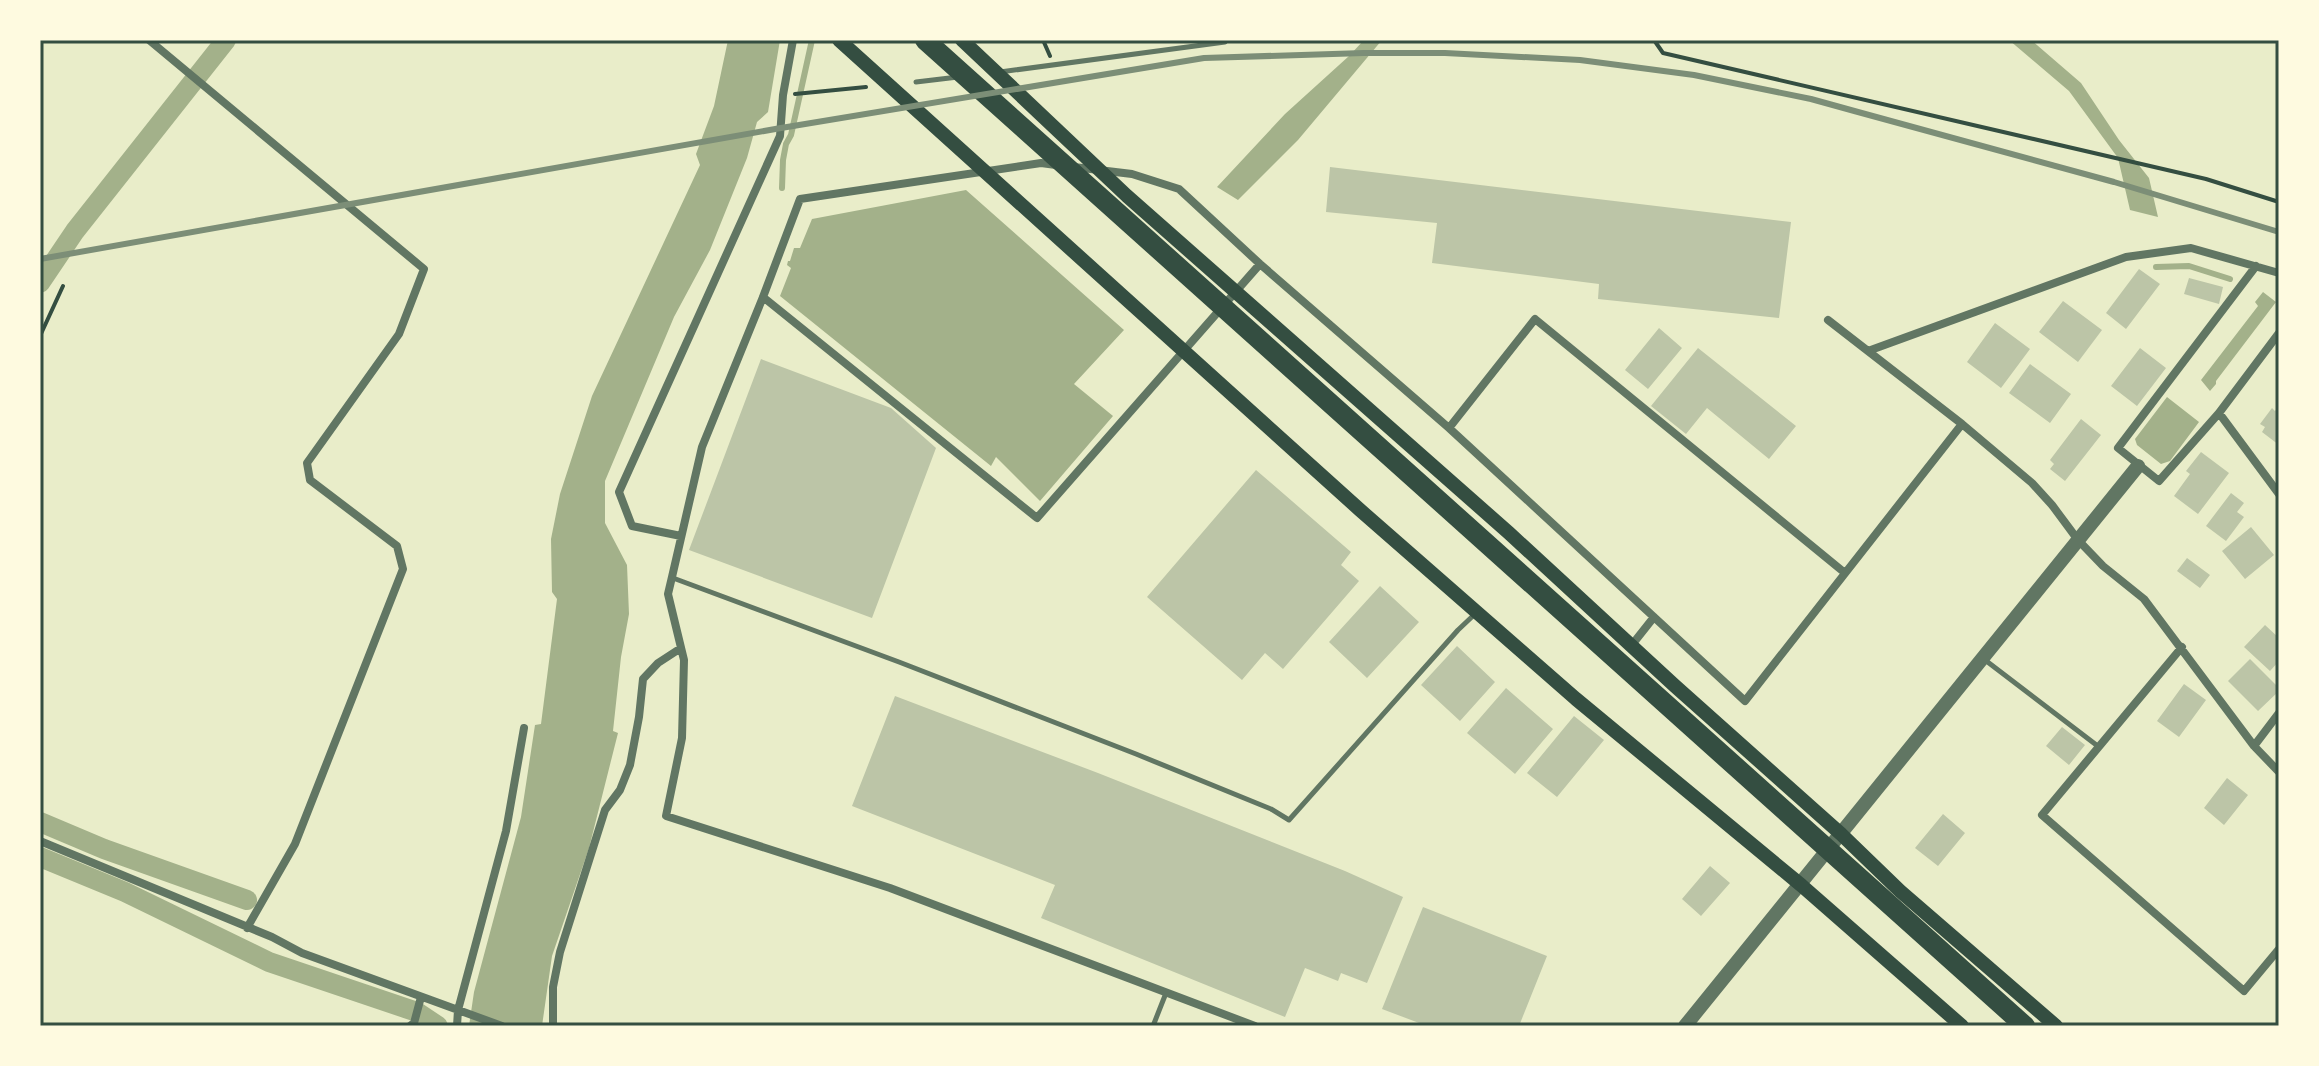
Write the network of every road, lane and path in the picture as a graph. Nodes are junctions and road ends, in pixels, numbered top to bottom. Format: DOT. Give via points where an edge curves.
graph roads {
  1 [pos="149,40"];
  2 [pos="793,40"];
  3 [pos="839,40"];
  4 [pos="925,40"];
  5 [pos="962,40"];
  6 [pos="1654,40"];
  7 [pos="1225,42"];
  8 [pos="993,72"];
  9 [pos="978,74"];
  10 [pos="916,82"];
  11 [pos="872,86"];
  12 [pos="783,95"];
  13 [pos="2279,202"];
  14 [pos="1260,264"];
  15 [pos="2256,266"];
  16 [pos="2279,273"];
  17 [pos="63,286"];
  18 [pos="763,297"];
  19 [pos="1828,320"];
  20 [pos="2279,333"];
  21 [pos="40,336"];
  22 [pos="1868,351"];
  23 [pos="2219,413"];
  24 [pos="1962,424"];
  25 [pos="1449,428"];
  26 [pos="2138,466"];
  27 [pos="2279,494"];
  28 [pos="681,536"];
  29 [pos="2078,540"];
  30 [pos="1845,573"];
  31 [pos="672,577"];
  32 [pos="1477,612"];
  33 [pos="1654,617"];
  34 [pos="1631,646"];
  35 [pos="2182,647"];
  36 [pos="681,648"];
  37 [pos="1982,658"];
  38 [pos="2279,713"];
  39 [pos="524,728"];
  40 [pos="2254,746"];
  41 [pos="2099,747"];
  42 [pos="2279,772"];
  43 [pos="1841,834"];
  44 [pos="40,841"];
  45 [pos="1801,885"];
  46 [pos="247,928"];
  47 [pos="2279,949"];
  48 [pos="1166,992"];
  49 [pos="421,997"];
  50 [pos="458,1010"];
  51 [pos="410,1026"];
  52 [pos="457,1026"];
  53 [pos="502,1026"];
  54 [pos="553,1026"];
  55 [pos="1153,1026"];
  56 [pos="1255,1026"];
  57 [pos="1685,1026"];
  58 [pos="1962,1026"];
  59 [pos="2025,1026"];
  60 [pos="2056,1026"];
  1 -- 46 [label="street" via="424,269 399,334 307,463 310,480 397,546 403,569 295,844"];
  2 -- 12 [label="street"];
  3 -- 32 [label="main road"];
  4 -- 59 [label="highway"];
  5 -- 34 [label="main road" via="1127,196"];
  6 -- 13 [label="path" via="1663,53 2206,179"];
  7 -- 8 [label="lane"];
  9 -- 10 [label="lane"];
  11 -- 12 [label="path"];
  12 -- 28 [label="street" via="780,136 619,492 632,526"];
  14 -- 18 [label="street" via="1179,189 1132,174 1041,163 800,199"];
  14 -- 18 [label="street" via="1037,518"];
  14 -- 25 [label="street"];
  15 -- 16 [label="street"];
  15 -- 22 [label="street" via="2191,248 2126,257"];
  15 -- 26 [label="street" via="2118,448"];
  17 -- 21 [label="path"];
  18 -- 28 [label="street" via="702,447"];
  19 -- 22 [label="street"];
  20 -- 23 [label="street"];
  22 -- 24 [label="street"];
  23 -- 26 [label="street" via="2159,481"];
  23 -- 27 [label="street"];
  24 -- 29 [label="street" via="2032,483"];
  24 -- 30 [label="street"];
  25 -- 30 [label="street" via="1535,319"];
  25 -- 33 [label="street"];
  26 -- 29 [label="street"];
  28 -- 31 [label="street"];
  29 -- 35 [label="street" via="2144,599"];
  29 -- 37 [label="street"];
  30 -- 33 [label="street" via="1745,701"];
  31 -- 32 [label="lane" via="1136,754 1289,820"];
  31 -- 36 [label="street" via="668,594"];
  32 -- 45 [label="main road"];
  33 -- 34 [label="street"];
  34 -- 43 [label="main road"];
  35 -- 40 [label="street"];
  35 -- 41 [label="street"];
  36 -- 48 [label="street" via="682,738 666,816 890,888"];
  36 -- 54 [label="street" via="643,679 630,765 605,810 560,952"];
  37 -- 41 [label="lane"];
  37 -- 43 [label="street"];
  38 -- 40 [label="street"];
  39 -- 50 [label="street" via="506,831"];
  40 -- 42 [label="street"];
  41 -- 47 [label="street" via="2042,815 2244,991"];
  43 -- 45 [label="street"];
  43 -- 60 [label="main road"];
  44 -- 46 [label="street"];
  45 -- 57 [label="street"];
  45 -- 58 [label="main road"];
  46 -- 49 [label="street"];
  48 -- 55 [label="lane"];
  48 -- 56 [label="street"];
  49 -- 50 [label="street"];
  49 -- 51 [label="street"];
  50 -- 52 [label="street"];
  50 -- 53 [label="street"];
}
